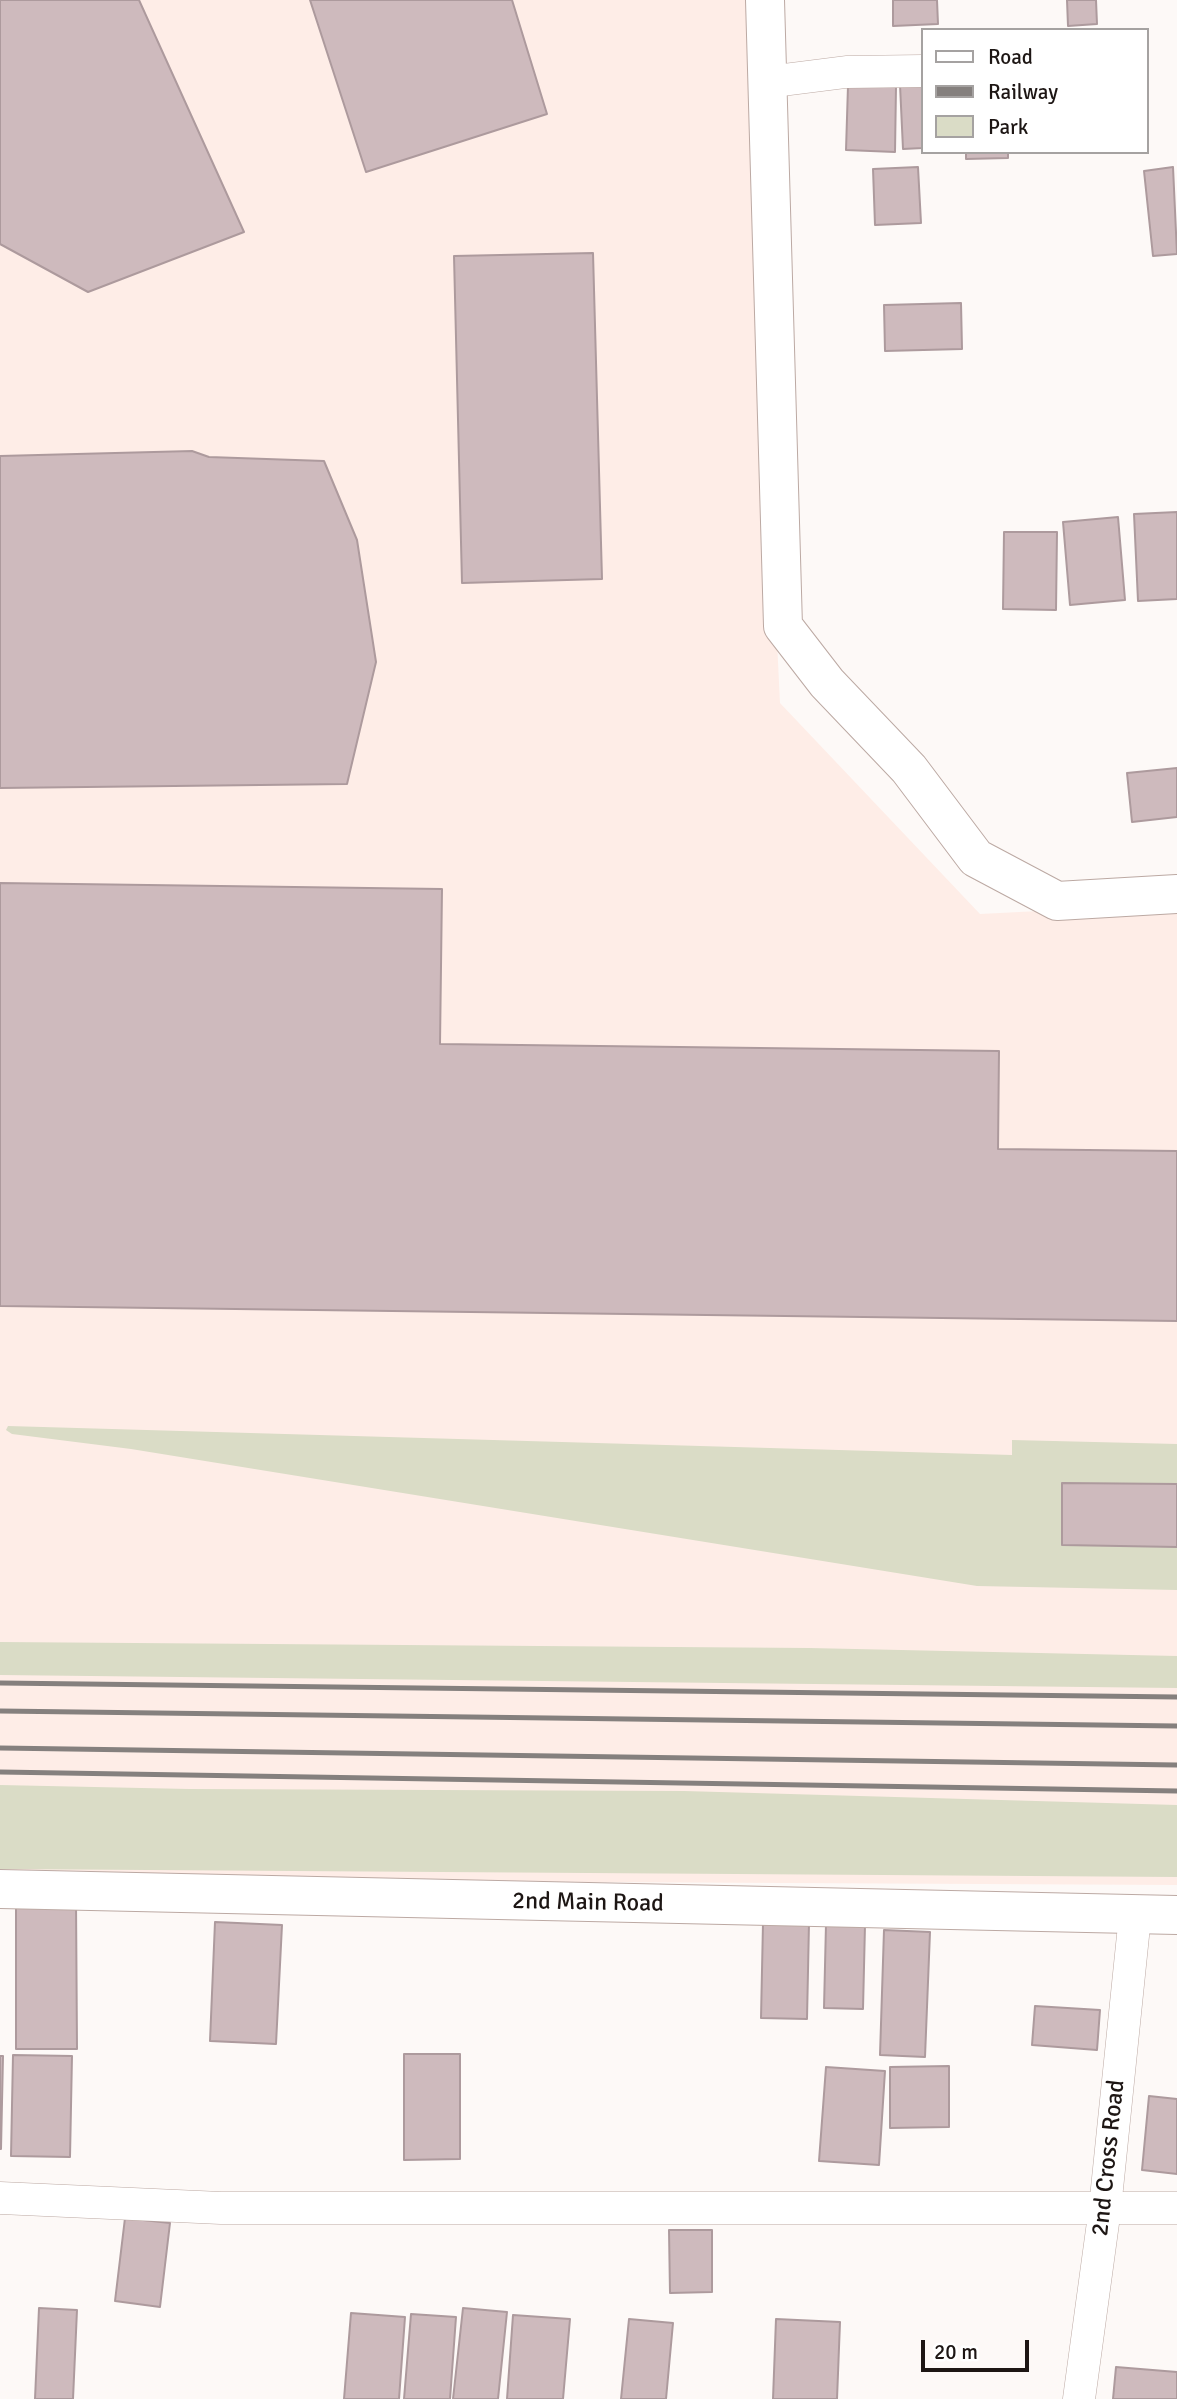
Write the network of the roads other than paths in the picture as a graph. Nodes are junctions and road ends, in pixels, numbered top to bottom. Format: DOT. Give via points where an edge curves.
graph roads {
  1 [pos="765,0"];
  2 [pos="922,71"];
  3 [pos="767,82"];
  4 [pos="1177,894"];
  5 [pos="0,1889"];
  6 [pos="1177,1915"];
  7 [pos="1136,1916"];
  8 [pos="0,2198"];
  9 [pos="1105,2208"];
  10 [pos="1177,2208"];
  11 [pos="1080,2399"];
  1 -- 3 [label="street"];
  2 -- 3 [label="street" via="846,72"];
  3 -- 4 [label="street" via="783,626 827,682 909,769 976,858 1057,901"];
  5 -- 7 [label="street, 2nd Main Road"];
  6 -- 7 [label="street, 2nd Main Road"];
  7 -- 9 [label="street, 2nd Cross Road"];
  8 -- 9 [label="street" via="221,2208"];
  9 -- 10 [label="street"];
  9 -- 11 [label="street, 2nd Cross Road"];
}
